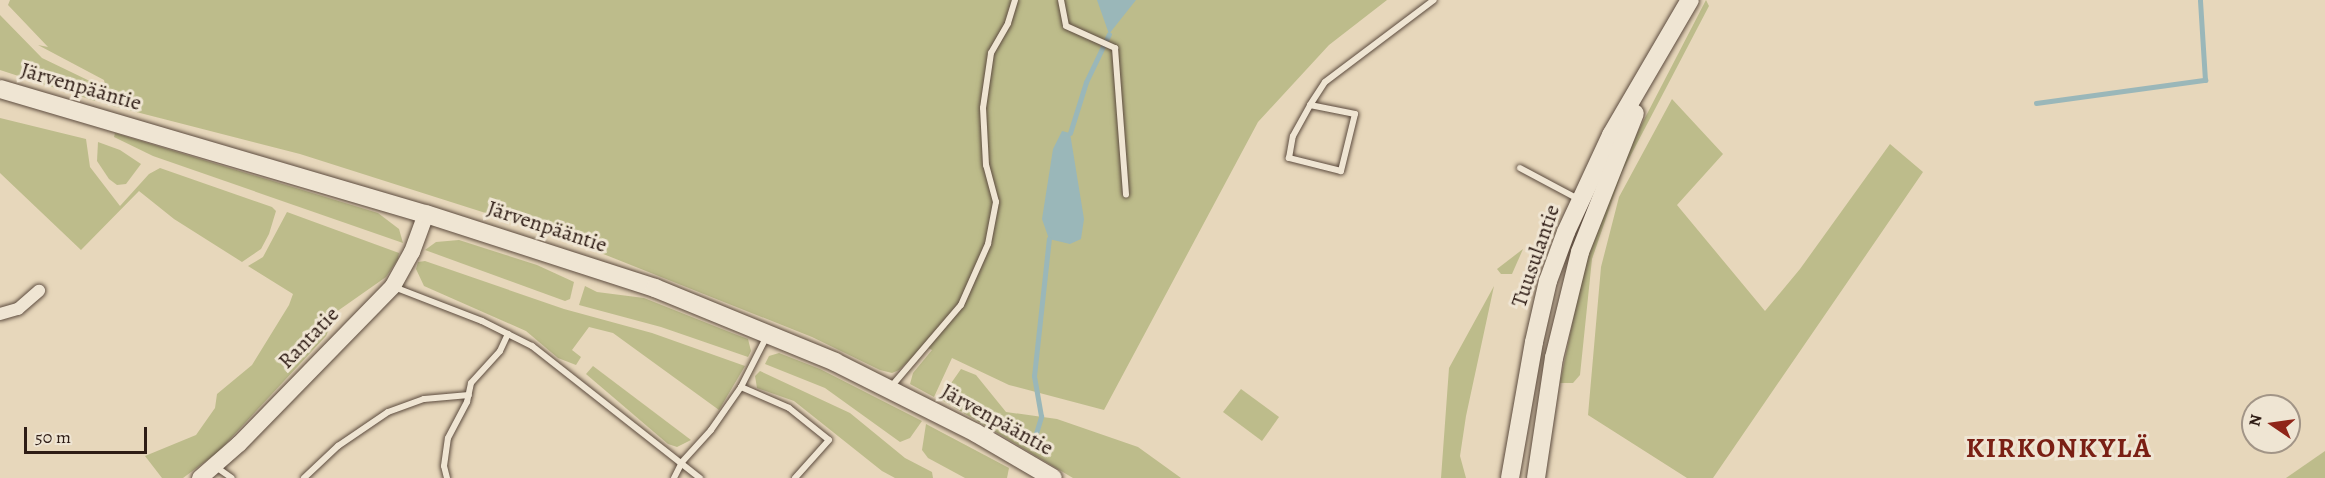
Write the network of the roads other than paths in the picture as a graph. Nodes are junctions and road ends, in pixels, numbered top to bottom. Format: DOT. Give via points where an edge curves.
graph roads {
  1 [pos="1015,0"];
  2 [pos="1061,0"];
  3 [pos="1434,0"];
  4 [pos="1690,0"];
  5 [pos="0,88"];
  6 [pos="1310,105"];
  7 [pos="1520,168"];
  8 [pos="1126,195"];
  9 [pos="1588,204"];
  10 [pos="426,214"];
  11 [pos="393,286"];
  12 [pos="39,291"];
  13 [pos="0,314"];
  14 [pos="768,333"];
  15 [pos="508,334"];
  16 [pos="741,387"];
  17 [pos="889,389"];
  18 [pos="469,395"];
  19 [pos="682,462"];
  20 [pos="216,466"];
  21 [pos="200,478"];
  22 [pos="232,478"];
  23 [pos="304,478"];
  24 [pos="447,478"];
  25 [pos="674,478"];
  26 [pos="700,478"];
  27 [pos="795,478"];
  28 [pos="1053,478"];
  29 [pos="1510,478"];
  30 [pos="1536,478"];
  1 -- 17 [label="lane" via="1008,23 991,53 983,108 986,165 996,202 988,244 961,305"];
  2 -- 8 [label="lane" via="1066,26 1115,48"];
  3 -- 6 [label="lane" via="1325,82"];
  4 -- 9 [label="main road, Tuusulantie" via="1611,135"];
  5 -- 10 [label="main road, Järvenpääntie"];
  6 -- 6 [label="lane" via="1293,136 1288,158 1341,171 1355,114"];
  7 -- 9 [label="lane"];
  9 -- 29 [label="main road, Tuusulantie" via="1548,281"];
  9 -- 30 [label="main road, Tuusulantie" via="1554,358"];
  10 -- 11 [label="street, Rantatie" via="412,252"];
  10 -- 14 [label="main road, Järvenpääntie" via="587,264"];
  11 -- 15 [label="lane"];
  11 -- 20 [label="street, Rantatie"];
  12 -- 13 [label="street" via="18,309"];
  14 -- 16 [label="lane"];
  14 -- 17 [label="main road, Järvenpääntie"];
  15 -- 18 [label="lane" via="500,351 471,383"];
  15 -- 19 [label="lane" via="576,377"];
  16 -- 19 [label="lane" via="711,430"];
  16 -- 27 [label="lane" via="789,408 829,440"];
  17 -- 28 [label="main road, Järvenpääntie"];
  18 -- 23 [label="lane" via="424,399 388,412 338,446"];
  18 -- 24 [label="lane" via="448,438"];
  19 -- 25 [label="lane"];
  19 -- 26 [label="lane"];
  20 -- 21 [label="street, Rantatie"];
  20 -- 22 [label="lane"];
}
